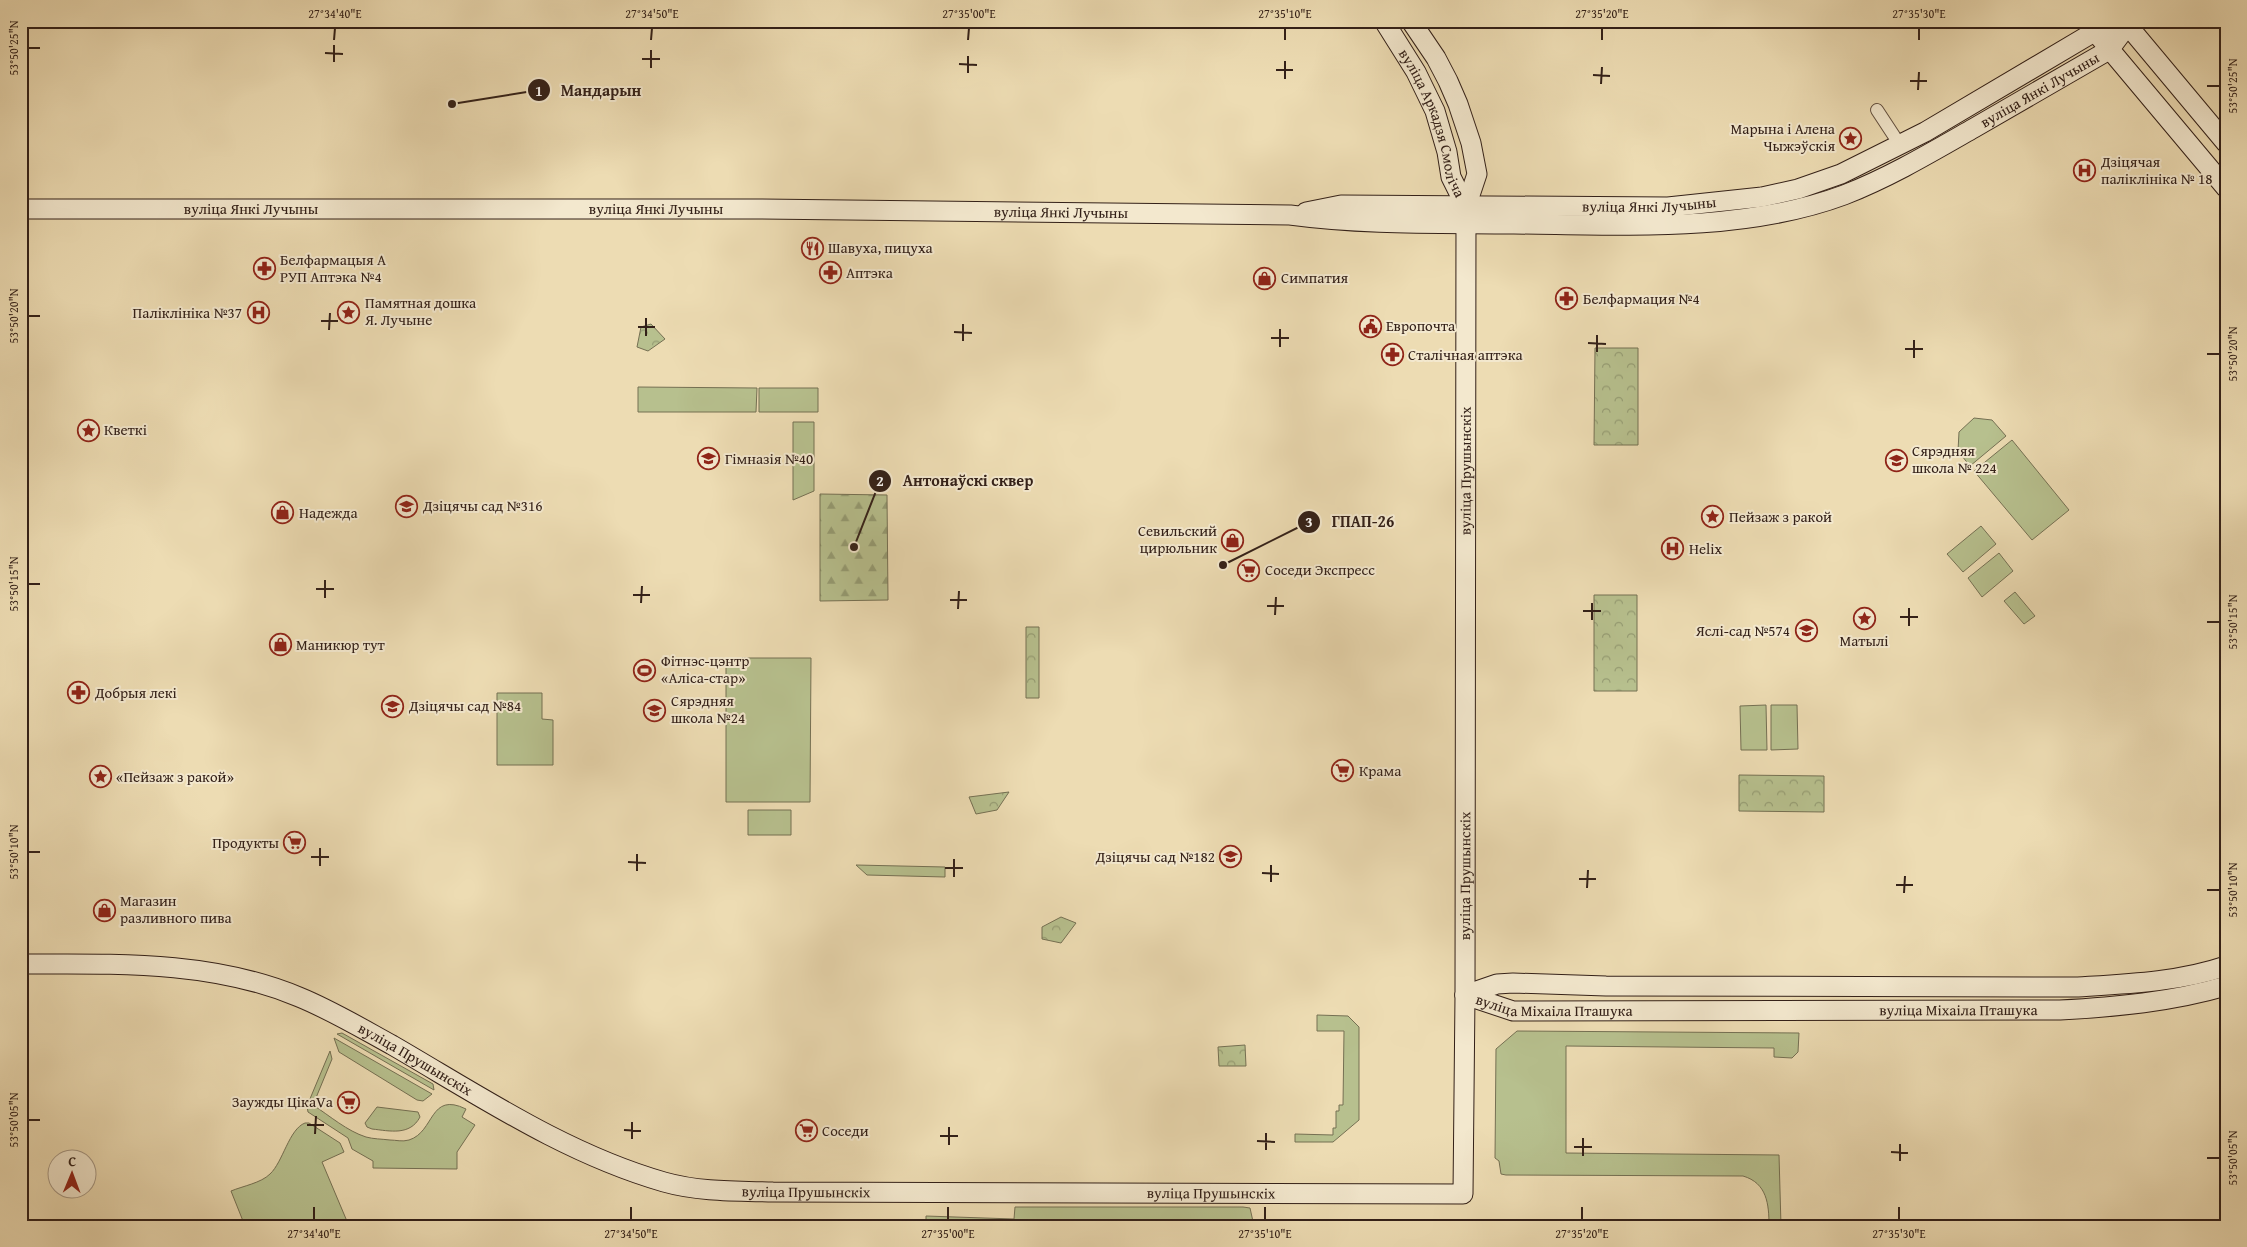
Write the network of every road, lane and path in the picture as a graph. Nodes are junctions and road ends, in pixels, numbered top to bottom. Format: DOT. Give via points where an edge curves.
graph roads {
  1 [pos="1384,21"];
  2 [pos="1411,21"];
  3 [pos="2125,24"];
  4 [pos="2090,27"];
  5 [pos="2109,50"];
  6 [pos="1877,110"];
  7 [pos="2226,142"];
  8 [pos="1900,145"];
  9 [pos="1912,164"];
  10 [pos="2226,188"];
  11 [pos="21,209"];
  12 [pos="1466,215"];
  13 [pos="21,964"];
  14 [pos="2226,966"];
  15 [pos="2226,986"];
  16 [pos="1465,995"];
  1 -- 12 [label="street, вуліца Аркадзя Смоліча" via="1416,72 1435,111 1451,177"];
  2 -- 12 [label="street, вуліца Аркадзя Смоліча" via="1448,81 1471,143 1477,174"];
  3 -- 4 [label="street, вуліца Янкі Лучыны"];
  3 -- 5 [label="street, вуліца Янкі Лучыны"];
  3 -- 7 [label="street"];
  4 -- 5 [label="street"];
  4 -- 8 [label="street, вуліца Янкі Лучыны"];
  5 -- 9 [label="street, вуліца Янкі Лучыны"];
  5 -- 10 [label="street"];
  6 -- 8 [label="street"];
  8 -- 9 [label="street"];
  8 -- 12 [label="street, вуліца Янкі Лучыны" via="1841,174 1762,197 1668,207"];
  9 -- 12 [label="street, вуліца Янкі Лучыны" via="1842,196 1763,215 1668,224"];
  11 -- 12 [label="street, вуліца Янкі Лучыны" via="760,209 1290,215 1340,222"];
  12 -- 16 [label="street, вуліца Прушынскіх"];
  13 -- 16 [label="street, вуліца Прушынскіх" via="138,964 181,968 264,984 337,1014 520,1120 601,1159 665,1182 698,1188 772,1192 1463,1194"];
  14 -- 16 [label="street, вуліца Міхаіла Пташука" via="2141,983 2078,987 1513,983 1497,984"];
  15 -- 16 [label="street, вуліца Міхаіла Пташука" via="2143,1004 2060,1010 1513,1011"];
}
